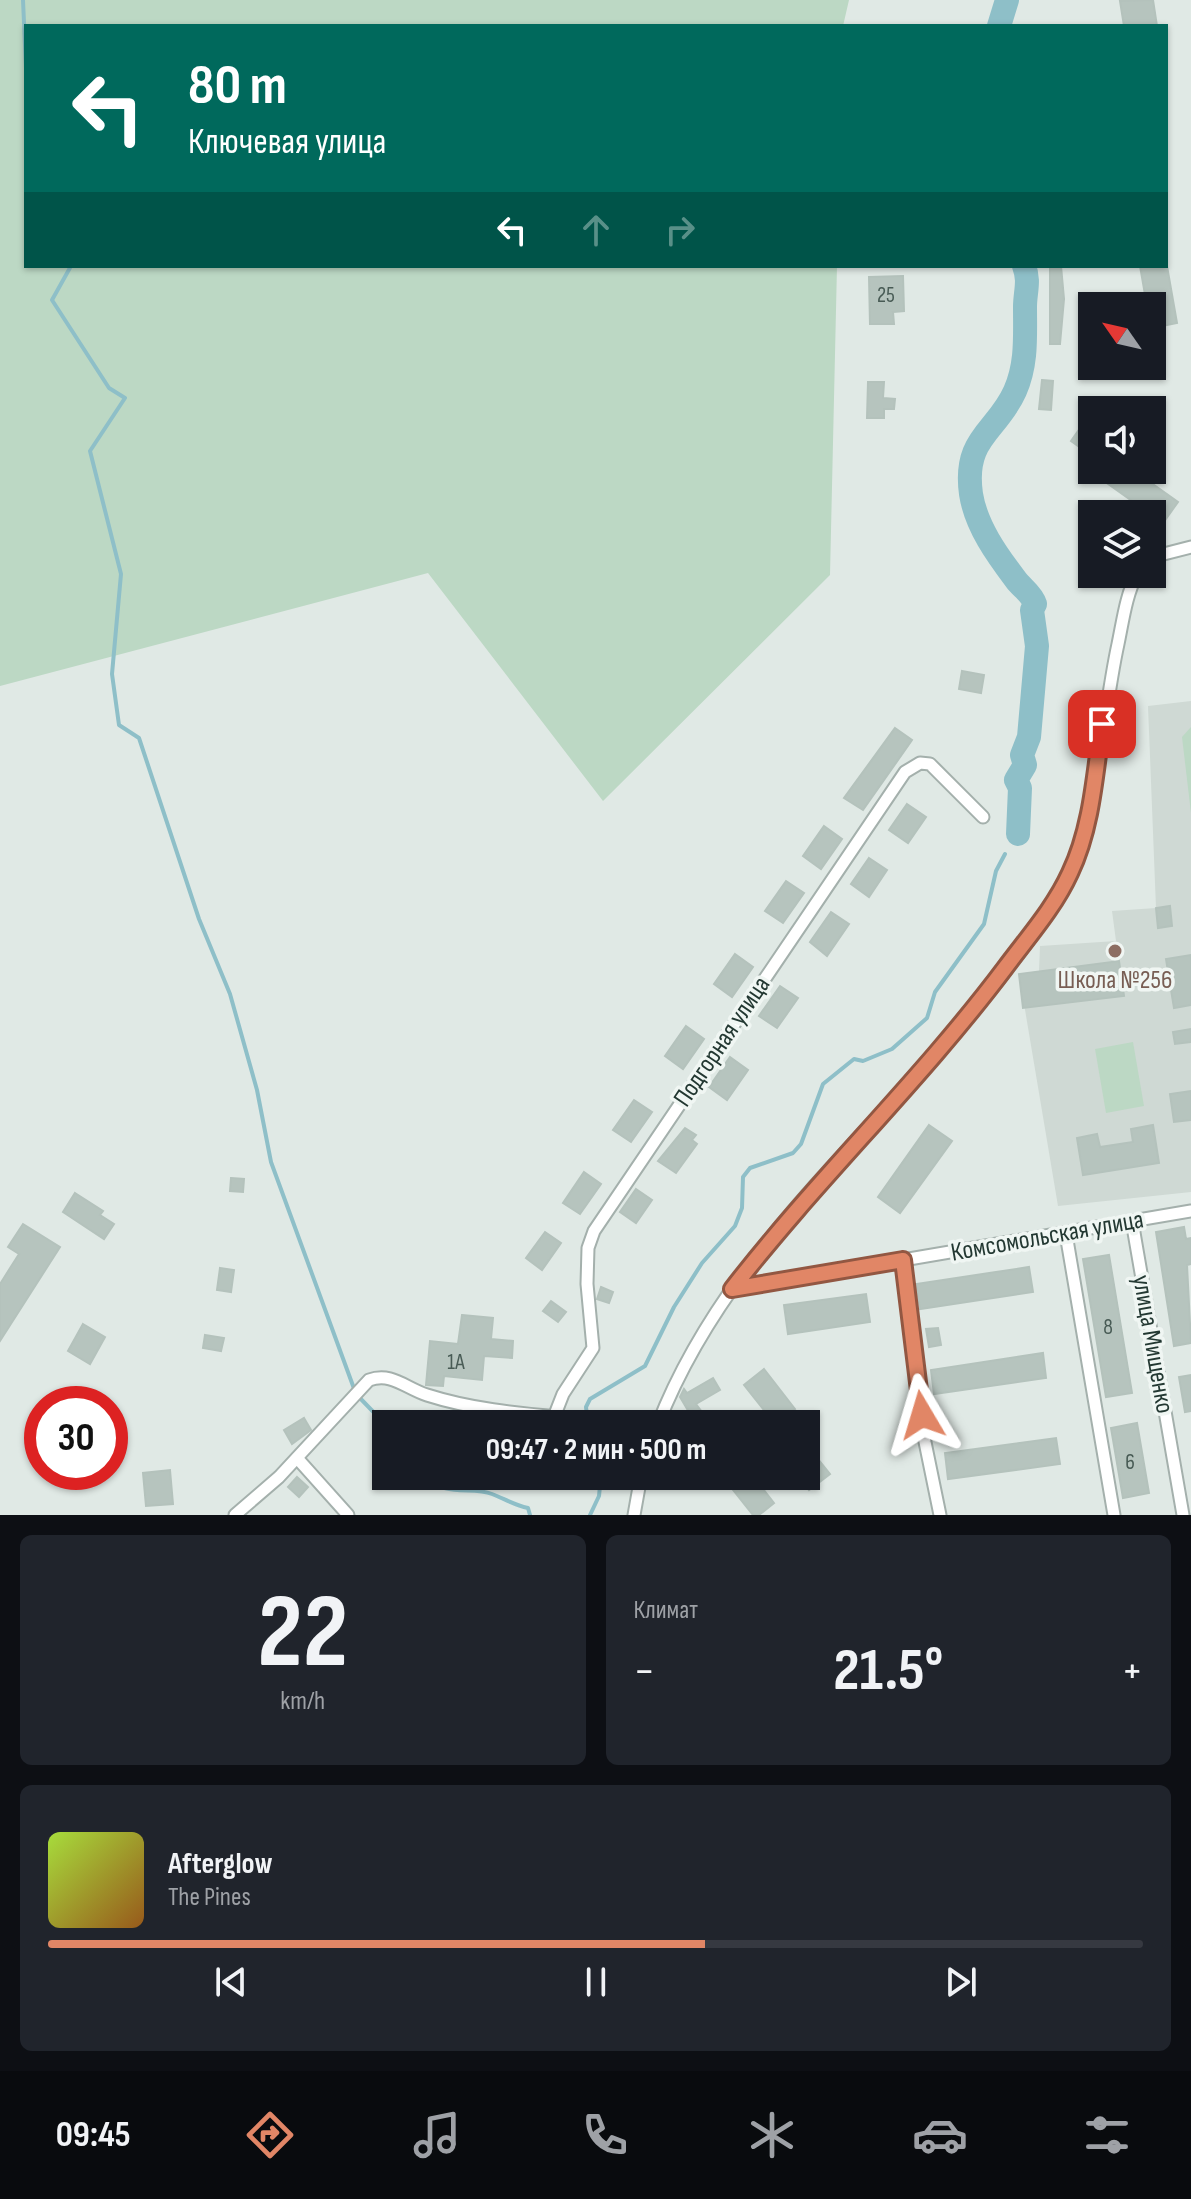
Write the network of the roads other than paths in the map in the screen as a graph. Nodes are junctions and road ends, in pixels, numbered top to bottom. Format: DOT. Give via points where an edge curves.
graph roads {
  1 [pos="1191,547"];
  2 [pos="1166,553"];
  3 [pos="1132,588"];
  4 [pos="983,817"];
  5 [pos="1191,1211"];
  6 [pos="1132,1221"];
  7 [pos="1066,1234"];
  8 [pos="903,1260"];
  9 [pos="732,1289"];
  10 [pos="486,1410"];
  11 [pos="557,1410"];
  12 [pos="663,1410"];
  13 [pos="297,1458"];
  14 [pos="638,1490"];
  15 [pos="235,1515"];
  16 [pos="348,1515"];
  17 [pos="634,1515"];
  18 [pos="940,1515"];
  19 [pos="1114,1515"];
  20 [pos="1183,1515"];
  1 -- 2 [label="street"];
  3 -- 9 [label="street" via="1106,699 1092,797 1079,851 1064,884 976,1006"];
  4 -- 11 [label="street, Подгорная улица" via="930,764 920,763 905,772 594,1231 587,1284 593,1348"];
  5 -- 6 [label="street, Комсомольская улица"];
  6 -- 7 [label="street, Комсомольская улица"];
  6 -- 20 [label="street, улица Мищенко"];
  7 -- 8 [label="street, Комсомольская улица"];
  7 -- 19 [label="street"];
  8 -- 9 [label="street, Комсомольская улица"];
  8 -- 18 [label="street" via="925,1442"];
  9 -- 12 [label="street"];
  10 -- 13 [label="street" via="407,1388 392,1377 369,1380"];
  13 -- 15 [label="street"];
  13 -- 16 [label="street"];
  14 -- 17 [label="street"];
}
